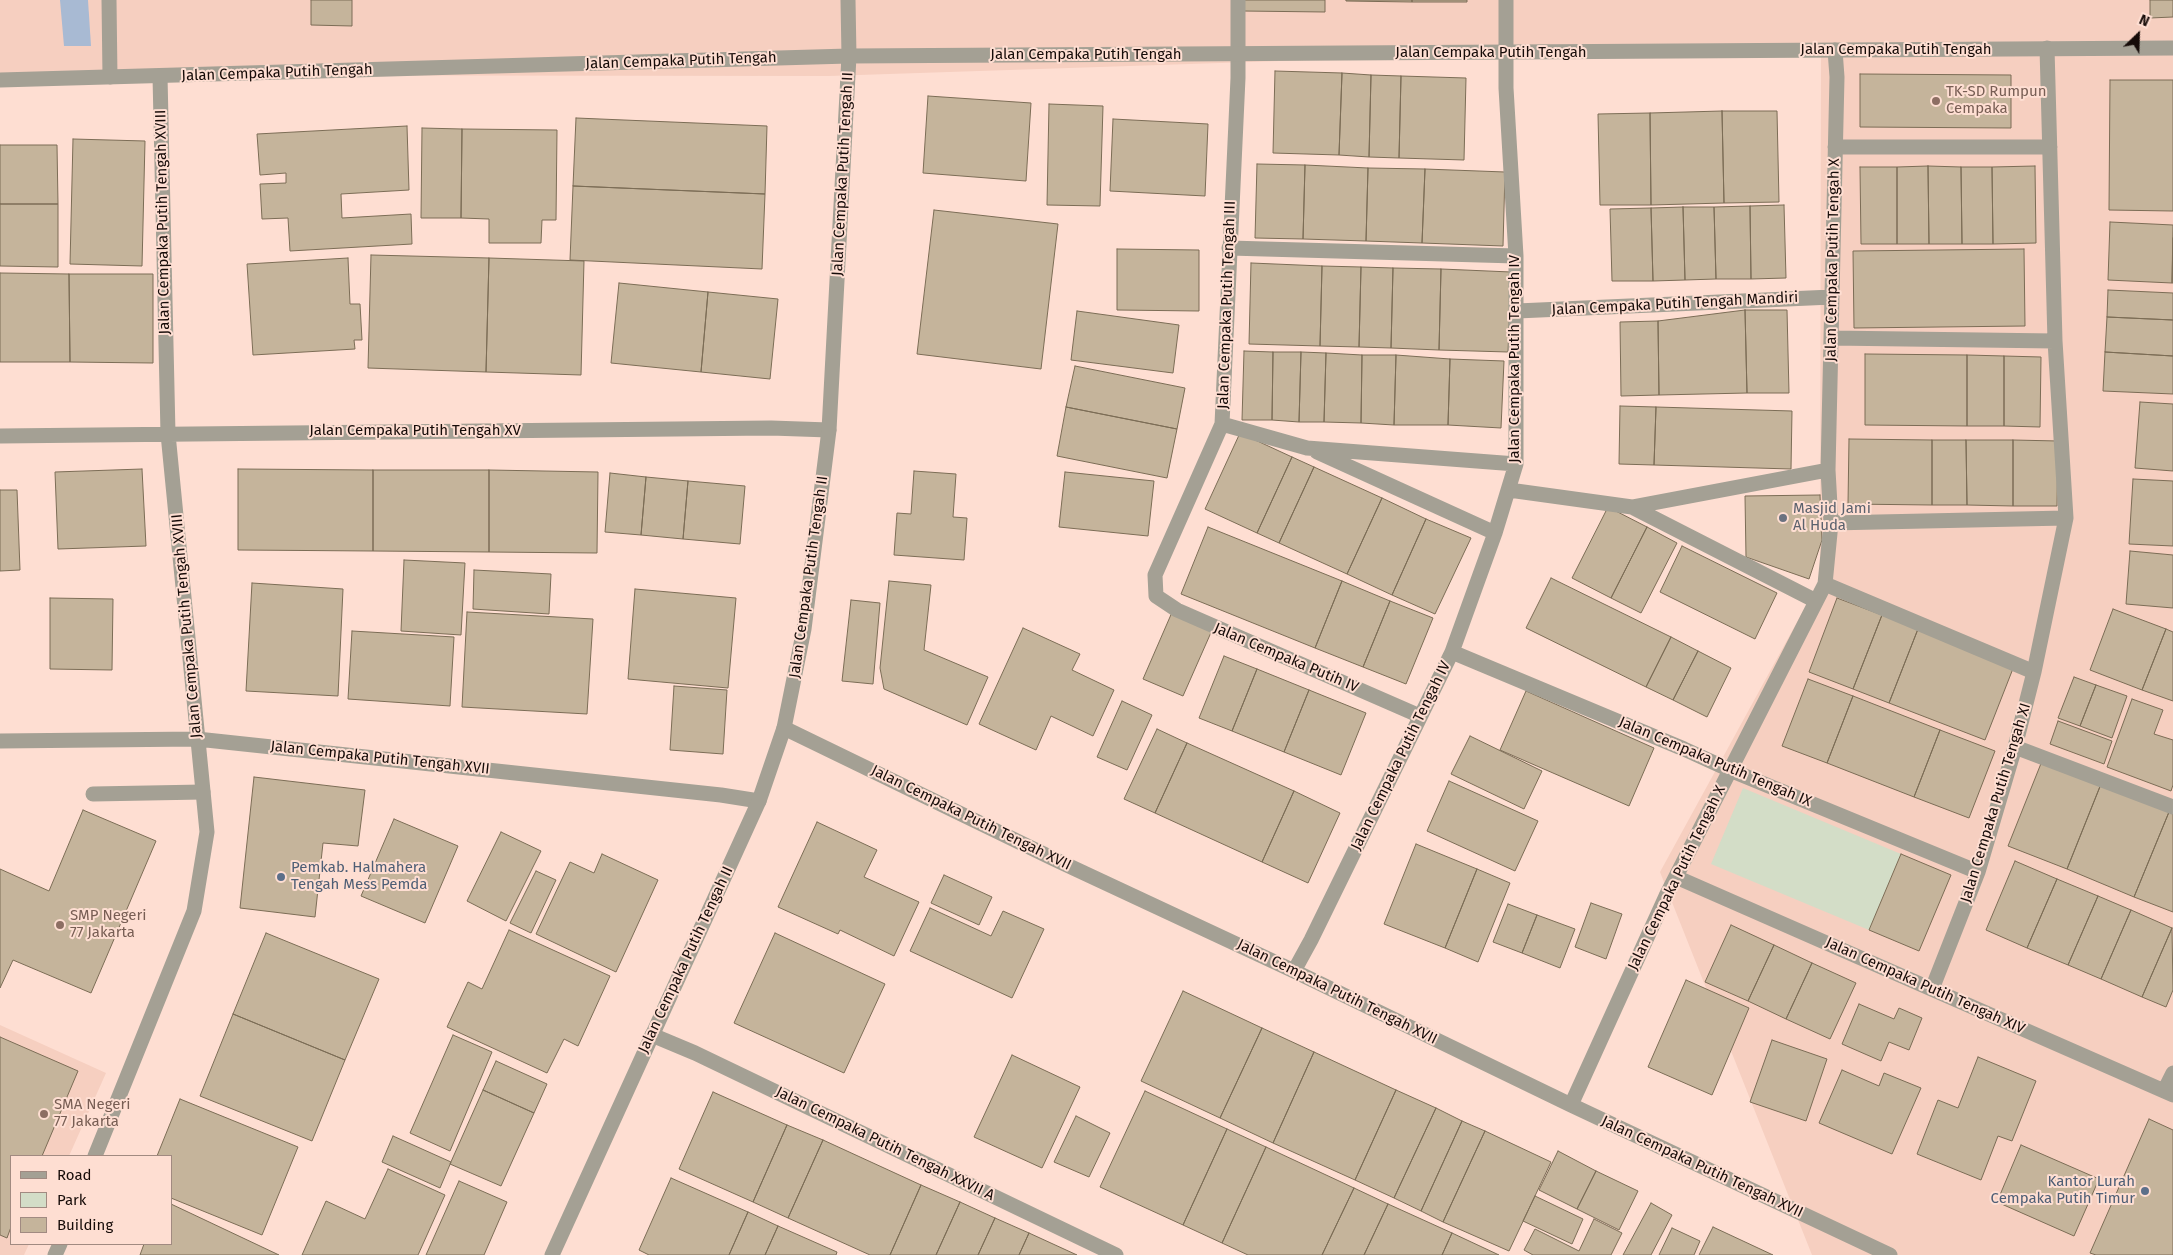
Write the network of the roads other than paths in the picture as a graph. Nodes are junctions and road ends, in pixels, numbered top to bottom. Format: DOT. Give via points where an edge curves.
graph roads {
  1 [pos="109,0"];
  2 [pos="848,0"];
  3 [pos="1238,0"];
  4 [pos="1506,0"];
  5 [pos="2047,48"];
  6 [pos="2173,48"];
  7 [pos="1835,50"];
  8 [pos="1505,53"];
  9 [pos="1238,55"];
  10 [pos="849,56"];
  11 [pos="110,76"];
  12 [pos="160,76"];
  13 [pos="0,80"];
  14 [pos="1835,147"];
  15 [pos="2050,147"];
  16 [pos="1229,248"];
  17 [pos="1516,256"];
  18 [pos="1832,297"];
  19 [pos="1517,311"];
  20 [pos="1831,338"];
  21 [pos="2055,341"];
  22 [pos="1222,424"];
  23 [pos="829,430"];
  24 [pos="168,434"];
  25 [pos="0,436"];
  26 [pos="1307,448"];
  27 [pos="1516,464"];
  28 [pos="1828,470"];
  29 [pos="1508,490"];
  30 [pos="1632,507"];
  31 [pos="2066,518"];
  32 [pos="1831,523"];
  33 [pos="1495,533"];
  34 [pos="1825,584"];
  35 [pos="1156,596"];
  36 [pos="1816,601"];
  37 [pos="1452,652"];
  38 [pos="2034,672"];
  39 [pos="1420,716"];
  40 [pos="784,728"];
  41 [pos="197,739"];
  42 [pos="0,741"];
  43 [pos="2015,747"];
  44 [pos="1730,770"];
  45 [pos="203,792"];
  46 [pos="93,794"];
  47 [pos="759,801"];
  48 [pos="2173,808"];
  49 [pos="1978,872"];
  50 [pos="1676,877"];
  51 [pos="1294,971"];
  52 [pos="1932,989"];
  53 [pos="652,1035"];
  54 [pos="2173,1073"];
  55 [pos="2169,1093"];
  56 [pos="1571,1105"];
  57 [pos="95,1155"];
  58 [pos="552,1255"];
  59 [pos="1116,1255"];
  60 [pos="1890,1255"];
  1 -- 11 [label="street"];
  2 -- 10 [label="street, Jalan Cempaka Putih Tengah II"];
  3 -- 9 [label="street, Jalan Cempaka Putih Tengah III"];
  4 -- 8 [label="street, Jalan Cempaka Putih Tengah IV"];
  5 -- 6 [label="street, Jalan Cempaka Putih Tengah"];
  5 -- 7 [label="street, Jalan Cempaka Putih Tengah"];
  5 -- 15 [label="street, Jalan Cempaka Putih Tengah XI"];
  7 -- 8 [label="street, Jalan Cempaka Putih Tengah"];
  7 -- 14 [label="street, Jalan Cempaka Putih Tengah X"];
  8 -- 9 [label="street, Jalan Cempaka Putih Tengah"];
  8 -- 17 [label="street, Jalan Cempaka Putih Tengah IV"];
  9 -- 10 [label="street, Jalan Cempaka Putih Tengah"];
  9 -- 16 [label="street, Jalan Cempaka Putih Tengah III"];
  10 -- 12 [label="street, Jalan Cempaka Putih Tengah"];
  10 -- 23 [label="street, Jalan Cempaka Putih Tengah II"];
  11 -- 12 [label="street, Jalan Cempaka Putih Tengah"];
  11 -- 13 [label="street, Jalan Cempaka Putih Tengah"];
  12 -- 24 [label="street, Jalan Cempaka Putih Tengah XVIII"];
  14 -- 15 [label="street"];
  14 -- 18 [label="street, Jalan Cempaka Putih Tengah X"];
  15 -- 21 [label="street, Jalan Cempaka Putih Tengah XI"];
  16 -- 17 [label="street"];
  16 -- 22 [label="street, Jalan Cempaka Putih Tengah III"];
  17 -- 19 [label="street, Jalan Cempaka Putih Tengah IV"];
  18 -- 19 [label="street, Jalan Cempaka Putih Tengah Mandiri"];
  18 -- 20 [label="street, Jalan Cempaka Putih Tengah X"];
  19 -- 27 [label="street, Jalan Cempaka Putih Tengah IV"];
  20 -- 21 [label="street"];
  20 -- 28 [label="street, Jalan Cempaka Putih Tengah X"];
  21 -- 31 [label="street, Jalan Cempaka Putih Tengah XI"];
  22 -- 26 [label="street"];
  22 -- 35 [label="street, Jalan Cempaka Putih Tengah III" via="1155,575"];
  23 -- 24 [label="street, Jalan Cempaka Putih Tengah XV"];
  23 -- 40 [label="street, Jalan Cempaka Putih Tengah II" via="804,629"];
  24 -- 25 [label="street, Jalan Cempaka Putih Tengah XV"];
  24 -- 41 [label="street, Jalan Cempaka Putih Tengah XVIII"];
  26 -- 27 [label="street"];
  26 -- 33 [label="street"];
  27 -- 29 [label="street, Jalan Cempaka Putih Tengah IV"];
  28 -- 30 [label="street"];
  28 -- 32 [label="street, Jalan Cempaka Putih Tengah X"];
  29 -- 30 [label="street"];
  29 -- 33 [label="street, Jalan Cempaka Putih Tengah IV"];
  30 -- 36 [label="street"];
  31 -- 32 [label="street"];
  31 -- 38 [label="street, Jalan Cempaka Putih Tengah XI"];
  32 -- 34 [label="street, Jalan Cempaka Putih Tengah X"];
  33 -- 37 [label="street, Jalan Cempaka Putih Tengah IV"];
  34 -- 36 [label="street, Jalan Cempaka Putih Tengah X"];
  34 -- 38 [label="street"];
  35 -- 39 [label="street, Jalan Cempaka Putih IV" via="1177,610"];
  36 -- 44 [label="street, Jalan Cempaka Putih Tengah X"];
  37 -- 39 [label="street, Jalan Cempaka Putih Tengah IV"];
  37 -- 44 [label="street, Jalan Cempaka Putih Tengah IX"];
  38 -- 43 [label="street, Jalan Cempaka Putih Tengah XI"];
  39 -- 51 [label="street, Jalan Cempaka Putih Tengah IV"];
  40 -- 47 [label="street, Jalan Cempaka Putih Tengah II"];
  40 -- 51 [label="street, Jalan Cempaka Putih Tengah XVII"];
  41 -- 42 [label="street, Jalan Cempaka Putih Tengah XVII"];
  41 -- 45 [label="street, Jalan Cempaka Putih Tengah XVIII"];
  41 -- 47 [label="street, Jalan Cempaka Putih Tengah XVII"];
  43 -- 48 [label="street"];
  43 -- 49 [label="street, Jalan Cempaka Putih Tengah XI"];
  44 -- 49 [label="street, Jalan Cempaka Putih Tengah IX"];
  44 -- 50 [label="street, Jalan Cempaka Putih Tengah X"];
  45 -- 46 [label="street"];
  45 -- 57 [label="street, Jalan Cempaka Putih Tengah XVIII" via="207,832 194,911"];
  47 -- 53 [label="street, Jalan Cempaka Putih Tengah II"];
  49 -- 52 [label="street, Jalan Cempaka Putih Tengah XI"];
  50 -- 52 [label="street, Jalan Cempaka Putih Tengah XIV"];
  50 -- 56 [label="street, Jalan Cempaka Putih Tengah X"];
  51 -- 56 [label="street, Jalan Cempaka Putih Tengah XVII"];
  52 -- 55 [label="street, Jalan Cempaka Putih Tengah XIV"];
  53 -- 58 [label="street, Jalan Cempaka Putih Tengah II"];
  53 -- 59 [label="street, Jalan Cempaka Putih Tengah XXVII A"];
  54 -- 55 [label="street"];
  56 -- 60 [label="street, Jalan Cempaka Putih Tengah XVII"];
}
